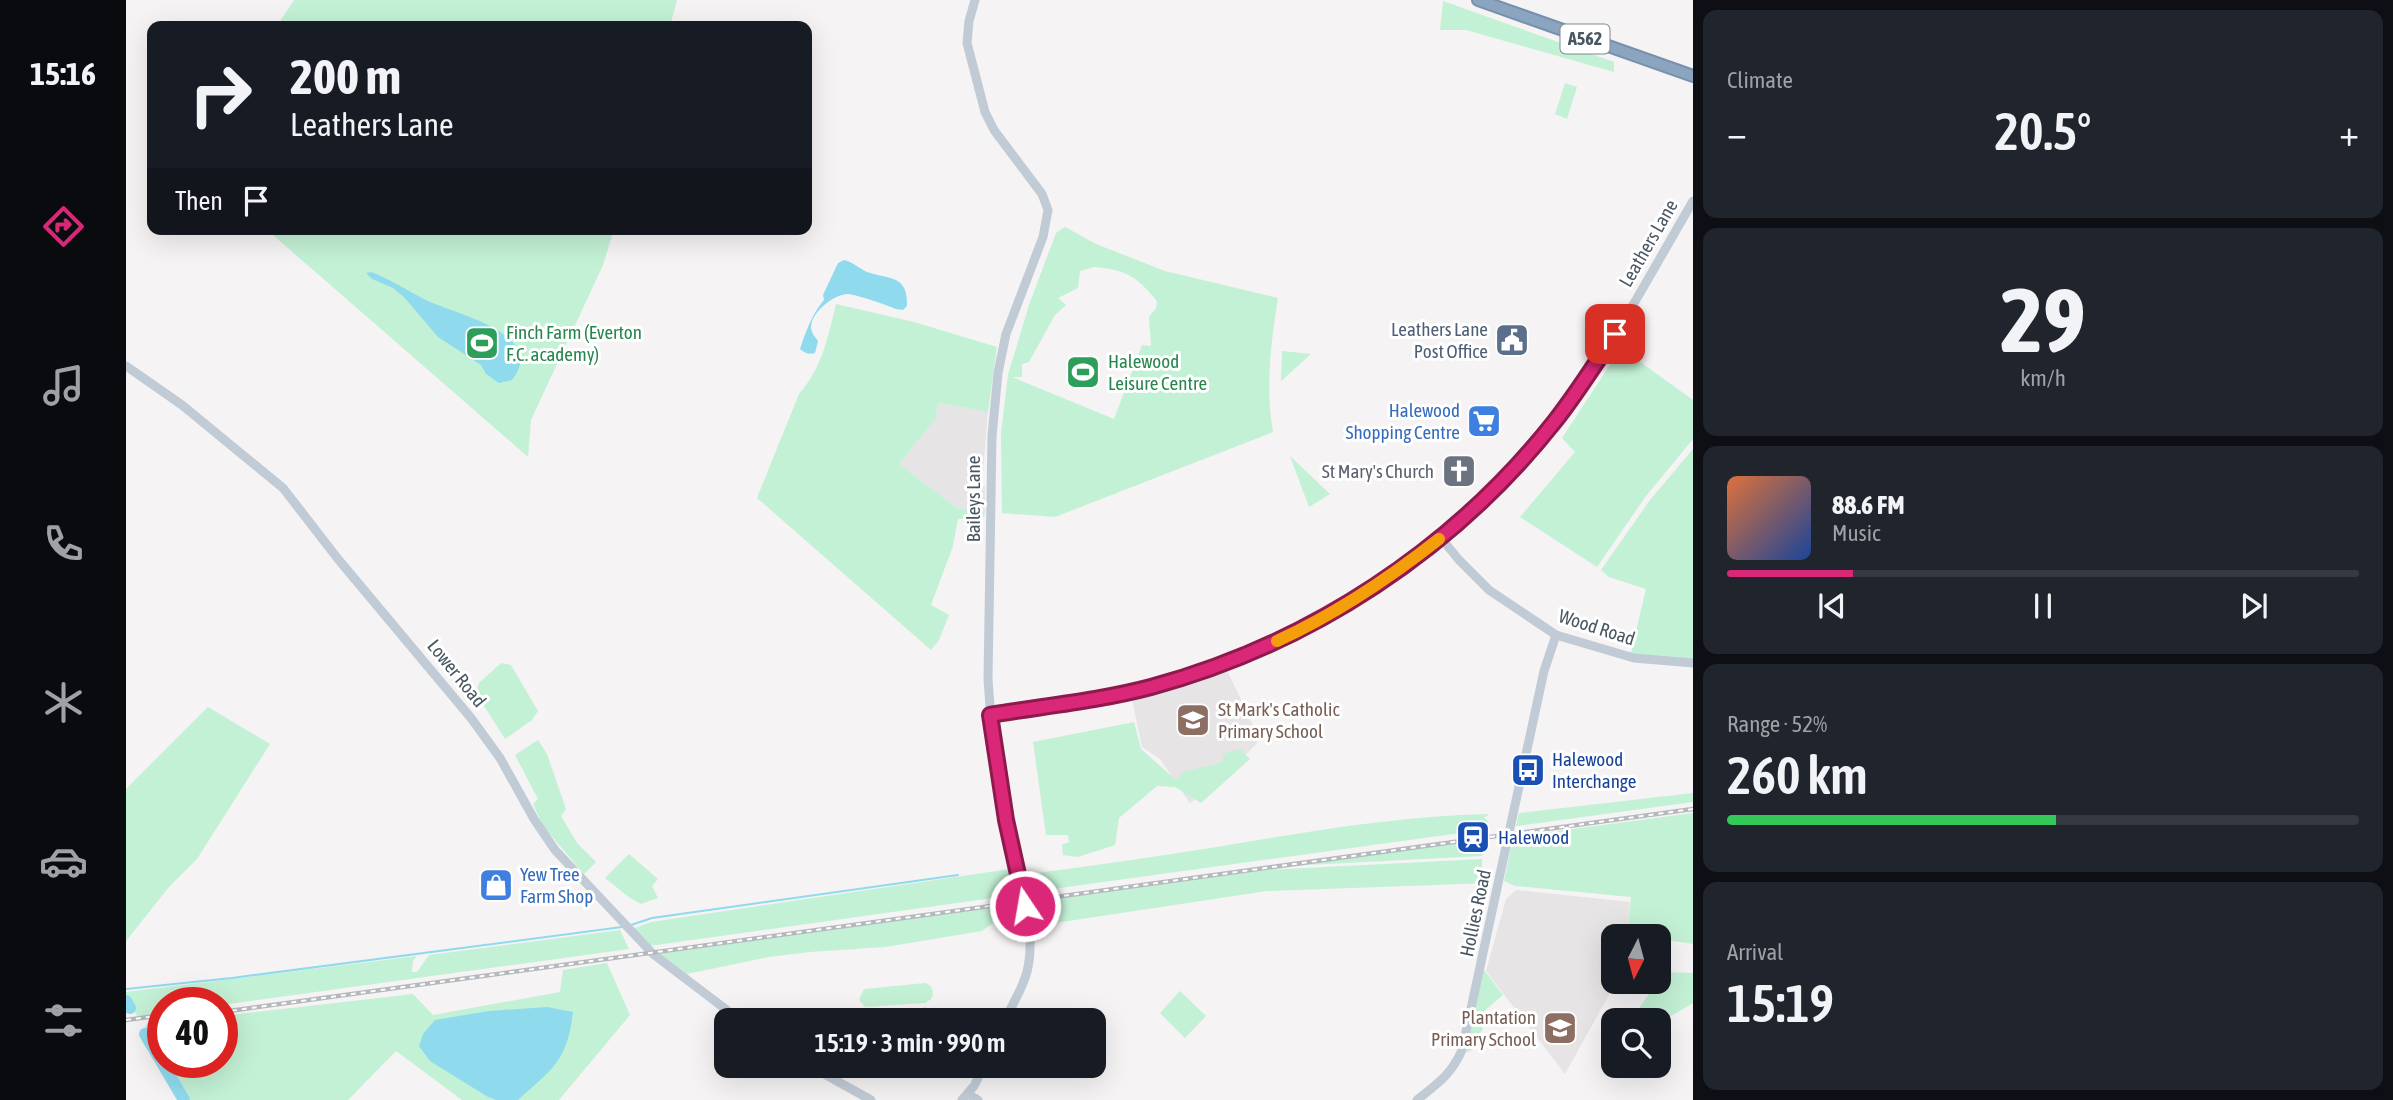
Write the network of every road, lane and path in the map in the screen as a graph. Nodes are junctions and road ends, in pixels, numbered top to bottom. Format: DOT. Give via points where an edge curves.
graph roads {
  1 [pos="975,0"];
  2 [pos="1478,0"];
  3 [pos="1693,76"];
  4 [pos="1693,201"];
  5 [pos="126,366"];
  6 [pos="1441,538"];
  7 [pos="1556,635"];
  8 [pos="1693,663"];
  9 [pos="990,715"];
  10 [pos="724,1008"];
  11 [pos="1011,1008"];
  12 [pos="832,1078"];
  13 [pos="977,1078"];
  14 [pos="965,1097"];
  15 [pos="871,1100"];
  16 [pos="978,1100"];
  17 [pos="1417,1100"];
  1 -- 9 [label="street, Baileys Lane" via="967,43 985,112 1042,194 1048,210 1043,237 1006,334 998,373 990,482"];
  2 -- 3 [label="highway, A562"];
  4 -- 6 [label="street, Leathers Lane" via="1568,404 1500,483"];
  5 -- 10 [label="street, Lower Road" via="182,405 283,488 479,729 546,839 666,966"];
  6 -- 7 [label="street, Wood Road" via="1489,590"];
  6 -- 9 [label="street, Leathers Lane" via="1328,615 1240,657 1116,696"];
  7 -- 8 [label="street, Wood Road" via="1634,658"];
  7 -- 17 [label="street, Hollies Road" via="1544,671 1462,1050 1446,1077"];
  9 -- 11 [label="street, Baileys Lane" via="1030,944 1024,979"];
  12 -- 15 [label="street"];
  13 -- 14 [label="street"];
  14 -- 16 [label="street"];
}
